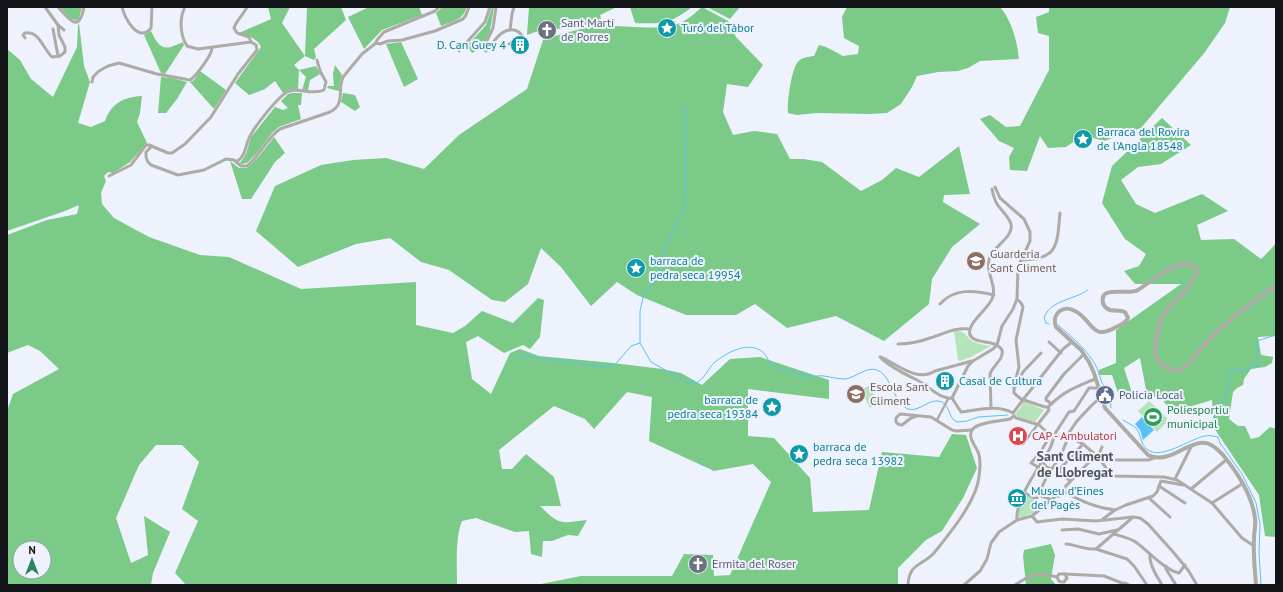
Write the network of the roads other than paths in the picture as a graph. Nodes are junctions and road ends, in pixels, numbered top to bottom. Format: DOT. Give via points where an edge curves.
graph roads {
  1 [pos="45,7"];
  2 [pos="58,7"];
  3 [pos="84,7"];
  4 [pos="122,7"];
  5 [pos="152,7"];
  6 [pos="185,7"];
  7 [pos="247,7"];
  8 [pos="440,7"];
  9 [pos="469,7"];
  10 [pos="490,7"];
  11 [pos="496,7"];
  12 [pos="514,7"];
  13 [pos="58,25"];
  14 [pos="53,29"];
  15 [pos="30,30"];
  16 [pos="64,30"];
  17 [pos="510,30"];
  18 [pos="32,34"];
  19 [pos="25,38"];
  20 [pos="251,42"];
  21 [pos="376,43"];
  22 [pos="509,44"];
  23 [pos="212,48"];
  24 [pos="459,51"];
  25 [pos="58,56"];
  26 [pos="317,60"];
  27 [pos="92,82"];
  28 [pos="152,146"];
  29 [pos="236,162"];
  30 [pos="109,176"];
  31 [pos="1060,213"];
  32 [pos="1021,260"];
  33 [pos="1276,286"];
  34 [pos="994,295"];
  35 [pos="1017,299"];
  36 [pos="940,304"];
  37 [pos="970,329"];
  38 [pos="1049,342"];
  39 [pos="1072,342"];
  40 [pos="898,344"];
  41 [pos="997,344"];
  42 [pos="1041,353"];
  43 [pos="1060,353"];
  44 [pos="1084,354"];
  45 [pos="973,361"];
  46 [pos="962,364"];
  47 [pos="966,370"];
  48 [pos="1095,379"];
  49 [pos="1098,388"];
  50 [pos="1014,390"];
  51 [pos="1100,398"];
  52 [pos="950,399"];
  53 [pos="1023,400"];
  54 [pos="1052,404"];
  55 [pos="990,408"];
  56 [pos="1047,408"];
  57 [pos="1013,415"];
  58 [pos="917,416"];
  59 [pos="937,420"];
  60 [pos="1038,424"];
  61 [pos="972,430"];
  62 [pos="1052,435"];
  63 [pos="1067,438"];
  64 [pos="1023,444"];
  65 [pos="1083,444"];
  66 [pos="1192,445"];
  67 [pos="1102,447"];
  68 [pos="1097,456"];
  69 [pos="1154,458"];
  70 [pos="1042,460"];
  71 [pos="1101,460"];
  72 [pos="1226,460"];
  73 [pos="1038,467"];
  74 [pos="1053,468"];
  75 [pos="1059,470"];
  76 [pos="1175,479"];
  77 [pos="1070,481"];
  78 [pos="1242,484"];
  79 [pos="1159,486"];
  80 [pos="1186,486"];
  81 [pos="1191,488"];
  82 [pos="1064,491"];
  83 [pos="1025,493"];
  84 [pos="1039,495"];
  85 [pos="1149,498"];
  86 [pos="1052,500"];
  87 [pos="1185,503"];
  88 [pos="1212,503"];
  89 [pos="1116,510"];
  90 [pos="1032,516"];
  91 [pos="1133,517"];
  92 [pos="1170,517"];
  93 [pos="1126,518"];
  94 [pos="1017,520"];
  95 [pos="1101,520"];
  96 [pos="1126,523"];
  97 [pos="1062,530"];
  98 [pos="1118,530"];
  99 [pos="1113,534"];
  100 [pos="1066,544"];
  101 [pos="1254,546"];
  102 [pos="1096,549"];
  103 [pos="1150,554"];
  104 [pos="1185,565"];
  105 [pos="1166,566"];
  106 [pos="1065,574"];
  107 [pos="1057,577"];
  108 [pos="908,585"];
  109 [pos="964,585"];
  110 [pos="1015,585"];
  111 [pos="1123,585"];
  112 [pos="1129,585"];
  113 [pos="1147,585"];
  114 [pos="1162,585"];
  115 [pos="1176,585"];
  116 [pos="1197,585"];
  117 [pos="1256,585"];
  1 -- 13 [label="street"];
  2 -- 3 [label="street" via="75,22 81,19"];
  4 -- 5 [label="street" via="131,26 143,33 151,28"];
  6 -- 23 [label="street" via="181,18 187,46 198,49"];
  7 -- 20 [label="street" via="234,28"];
  8 -- 21 [label="street" via="384,32"];
  9 -- 21 [label="street" via="463,19 435,31"];
  10 -- 24 [label="street" via="485,22"];
  11 -- 17 [label="street" via="493,28 484,50 486,51 500,36"];
  12 -- 17 [label="street"];
  13 -- 16 [label="street"];
  13 -- 25 [label="street" via="59,35 66,50"];
  14 -- 25 [label="street"];
  15 -- 18 [label="street"];
  17 -- 22 [label="street" via="522,36"];
  18 -- 19 [label="street" via="25,33"];
  18 -- 25 [label="street" via="50,55"];
  20 -- 23 [label="street"];
  20 -- 28 [label="street" via="256,45 257,50 201,128 185,144 172,152"];
  21 -- 29 [label="street" via="362,54 343,77 339,103 335,109 279,130 247,166 239,166"];
  23 -- 27 [label="street" via="209,57 190,80 120,63 99,71"];
  26 -- 29 [label="street" via="326,82 324,90 314,93 287,92 268,111 252,134 243,155"];
  28 -- 29 [label="street" via="146,152 148,162 178,175 204,170 226,159"];
  28 -- 30 [label="street" via="146,145 131,165"];
  31 -- 32 [label="street" via="1058,240 1052,251 1041,258"];
  32 -- 34 [label="street" via="1030,241 1028,227 1024,219 1000,198 993,188 996,203 1011,226 1007,236 989,259"];
  32 -- 35 [label="street" via="1017,271"];
  33 -- 39 [label="street" via="1229,320 1185,367 1176,371 1156,358 1156,350 1164,314 1195,278 1197,272 1190,264 1173,268 1134,292 1107,293 1104,306 1109,310 1125,312 1128,318 1126,322 1107,332 1094,329 1078,312 1067,309 1058,312 1054,322 1056,327"];
  34 -- 36 [label="street" via="977,291 968,292 949,296"];
  34 -- 37 [label="street" via="991,303"];
  35 -- 41 [label="street" via="1002,326"];
  35 -- 50 [label="street" via="1023,307 1016,340 1019,370"];
  37 -- 40 [label="street" via="950,330 925,340"];
  37 -- 41 [label="street" via="971,336 975,339"];
  38 -- 43 [label="street"];
  39 -- 43 [label="street"];
  39 -- 44 [label="street"];
  41 -- 45 [label="street"];
  41 -- 55 [label="street" via="1002,348 1003,355 990,374"];
  42 -- 50 [label="street" via="1023,372"];
  43 -- 53 [label="street"];
  44 -- 48 [label="street"];
  44 -- 54 [label="street" via="1046,398"];
  45 -- 46 [label="street"];
  45 -- 47 [label="street"];
  46 -- 47 [label="street"];
  46 -- 52 [label="street" via="917,374 880,357 898,371"];
  47 -- 52 [label="street"];
  48 -- 49 [label="street"];
  48 -- 54 [label="street" via="1069,390"];
  49 -- 51 [label="street"];
  49 -- 62 [label="street" via="1089,388 1074,411 1068,413"];
  50 -- 53 [label="street"];
  51 -- 63 [label="street" via="1077,421"];
  51 -- 69 [label="street" via="1107,411 1146,454"];
  52 -- 55 [label="street" via="961,412"];
  52 -- 59 [label="street"];
  53 -- 56 [label="street"];
  53 -- 57 [label="street"];
  54 -- 56 [label="street"];
  55 -- 57 [label="street" via="1004,410"];
  56 -- 60 [label="street"];
  57 -- 60 [label="street"];
  57 -- 61 [label="street" via="1010,419 979,425"];
  58 -- 58 [label="street" via="900,414 895,420 902,425"];
  58 -- 59 [label="street" via="929,416"];
  59 -- 61 [label="street" via="954,431"];
  60 -- 62 [label="street"];
  60 -- 64 [label="street"];
  61 -- 108 [label="street" via="971,438 978,451 980,465 975,492 969,505 934,553 911,570"];
  62 -- 63 [label="street"];
  62 -- 70 [label="street" via="1054,440"];
  62 -- 73 [label="street" via="1031,463"];
  63 -- 65 [label="street"];
  63 -- 74 [label="street"];
  65 -- 68 [label="street"];
  65 -- 75 [label="street"];
  66 -- 69 [label="street" via="1168,456"];
  66 -- 72 [label="street" via="1202,442 1209,444"];
  66 -- 76 [label="street"];
  67 -- 68 [label="street"];
  68 -- 71 [label="street"];
  68 -- 77 [label="street"];
  69 -- 71 [label="street"];
  70 -- 73 [label="street"];
  70 -- 74 [label="street" via="1046,466"];
  71 -- 76 [label="street" via="1109,473 1115,477 1164,476"];
  72 -- 78 [label="street"];
  72 -- 81 [label="street"];
  73 -- 83 [label="street"];
  74 -- 75 [label="street"];
  74 -- 84 [label="street"];
  75 -- 77 [label="street"];
  76 -- 80 [label="street"];
  77 -- 82 [label="street"];
  78 -- 88 [label="street"];
  78 -- 101 [label="street" via="1254,513"];
  79 -- 80 [label="street" via="1163,480"];
  79 -- 85 [label="street" via="1156,494"];
  79 -- 87 [label="street"];
  80 -- 81 [label="street"];
  81 -- 88 [label="street"];
  82 -- 86 [label="street"];
  82 -- 89 [label="street" via="1090,505"];
  83 -- 84 [label="street" via="1036,499"];
  83 -- 94 [label="street" via="1017,510"];
  84 -- 86 [label="street"];
  85 -- 89 [label="street" via="1137,500"];
  85 -- 92 [label="street"];
  86 -- 90 [label="street"];
  88 -- 101 [label="street" via="1242,538"];
  89 -- 95 [label="street"];
  90 -- 94 [label="street"];
  90 -- 95 [label="street" via="1037,522 1066,519"];
  91 -- 93 [label="street"];
  91 -- 96 [label="street"];
  91 -- 104 [label="street" via="1148,524"];
  93 -- 95 [label="street"];
  93 -- 96 [label="street"];
  94 -- 109 [label="street" via="995,537 980,571"];
  96 -- 98 [label="street"];
  97 -- 98 [label="street" via="1078,529 1099,534"];
  98 -- 99 [label="street"];
  99 -- 102 [label="street"];
  99 -- 103 [label="street" via="1136,542"];
  100 -- 102 [label="street"];
  101 -- 117 [label="street"];
  102 -- 113 [label="street" via="1127,559"];
  103 -- 105 [label="street"];
  103 -- 114 [label="street" via="1152,566"];
  104 -- 105 [label="street" via="1179,573"];
  104 -- 116 [label="street"];
  105 -- 115 [label="street"];
  106 -- 107 [label="street" via="1061,573"];
  106 -- 107 [label="street" via="1067,578 1064,582 1060,582"];
  106 -- 111 [label="street" via="1104,576"];
  107 -- 110 [label="street" via="1033,575"];
  111 -- 112 [label="street"];
}
